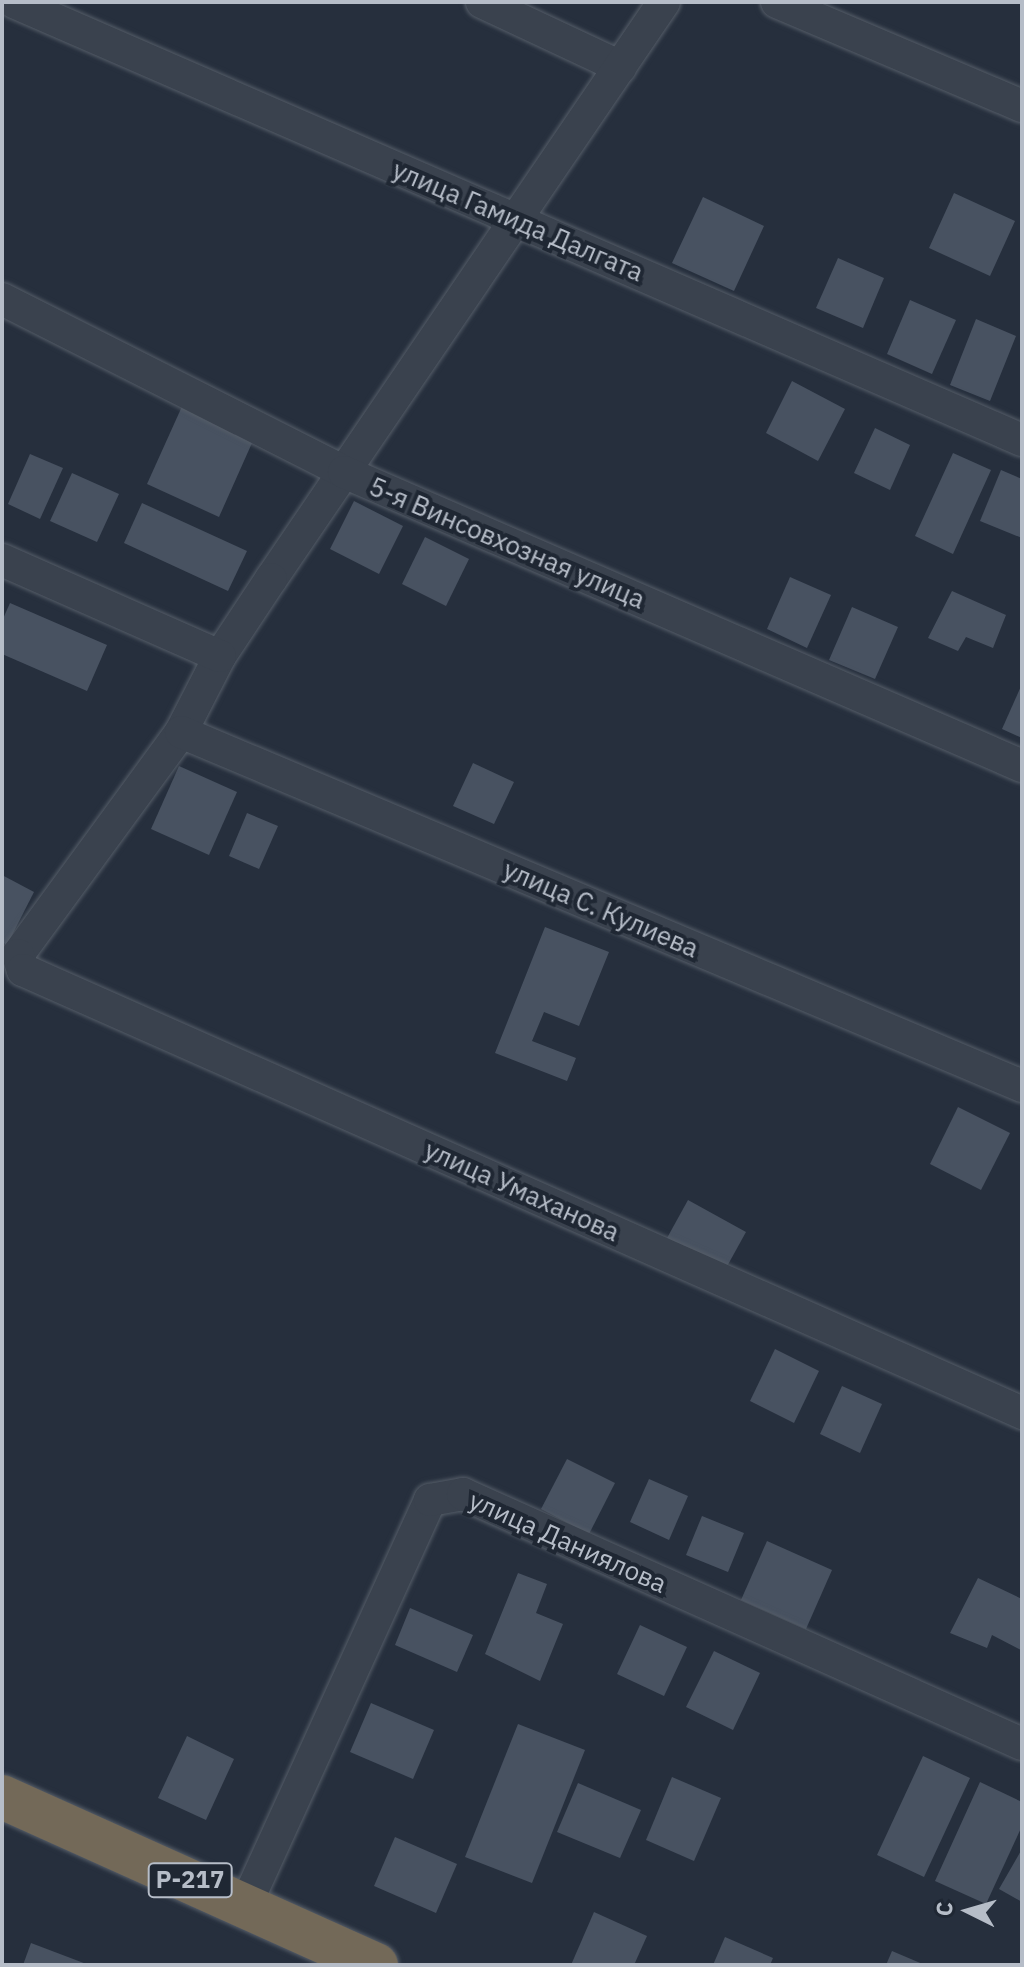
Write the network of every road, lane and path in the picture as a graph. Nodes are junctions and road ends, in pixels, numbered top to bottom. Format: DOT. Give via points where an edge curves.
graph roads {
  1 [pos="14,2"];
  2 [pos="482,2"];
  3 [pos="664,2"];
  4 [pos="777,2"];
  5 [pos="621,67"];
  6 [pos="1022,106"];
  7 [pos="515,221"];
  8 [pos="2,299"];
  9 [pos="1022,440"];
  10 [pos="344,472"];
  11 [pos="2,560"];
  12 [pos="220,656"];
  13 [pos="181,732"];
  14 [pos="1022,766"];
  15 [pos="1022,1086"];
  16 [pos="1022,1413"];
  17 [pos="1022,1744"];
  18 [pos="2,1797"];
  19 [pos="246,1904"];
  20 [pos="376,1965"];
  1 -- 7 [label="street, улица Гамида Далгата"];
  2 -- 5 [label="street"];
  3 -- 5 [label="street"];
  4 -- 6 [label="street"];
  5 -- 7 [label="street"];
  7 -- 9 [label="street, улица Гамида Далгата"];
  7 -- 10 [label="street"];
  8 -- 10 [label="street, 5-я Винсовхозная улица"];
  10 -- 12 [label="street"];
  10 -- 14 [label="street, 5-я Винсовхозная улица"];
  11 -- 12 [label="street"];
  12 -- 13 [label="street"];
  13 -- 15 [label="street, улица С. Кулиева"];
  13 -- 16 [label="street, улица Умаханова" via="18,955 23,970"];
  17 -- 19 [label="street, улица Даниялова" via="463,1494 430,1500"];
  18 -- 19 [label="highway, Р-217"];
  19 -- 20 [label="highway, Р-217"];
}
